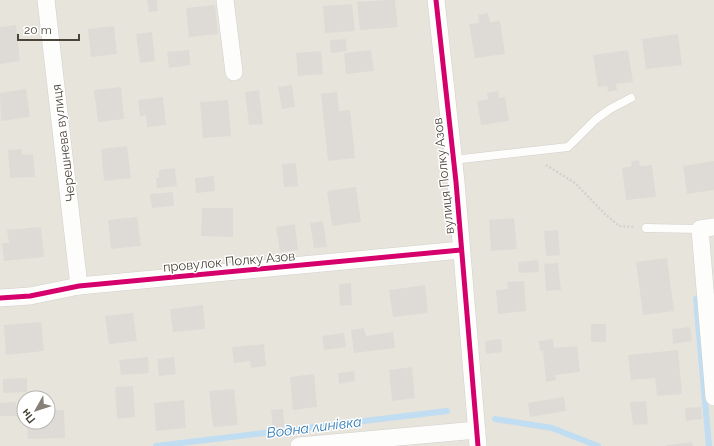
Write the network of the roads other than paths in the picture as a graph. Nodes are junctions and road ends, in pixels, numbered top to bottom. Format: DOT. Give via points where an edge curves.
graph roads {
  1 [pos="46,0"];
  2 [pos="225,0"];
  3 [pos="436,0"];
  4 [pos="234,72"];
  5 [pos="631,98"];
  6 [pos="453,160"];
  7 [pos="646,228"];
  8 [pos="707,228"];
  9 [pos="461,250"];
  10 [pos="79,286"];
  11 [pos="0,298"];
  12 [pos="714,397"];
  13 [pos="478,438"];
  14 [pos="299,446"];
  1 -- 10 [label="street, Черешнева вулиця"];
  2 -- 4 [label="street"];
  3 -- 6 [label="street, вулиця Полку Азов"];
  5 -- 6 [label="lane" via="595,120 568,147"];
  6 -- 9 [label="street, вулиця Полку Азов"];
  7 -- 8 [label="lane"];
  8 -- 12 [label="street"];
  9 -- 10 [label="street, провулок Полку Азов"];
  9 -- 13 [label="street, вулиця Полку Азов"];
  10 -- 11 [label="street, провулок Полку Азов" via="30,296"];
  13 -- 14 [label="street"];
}
